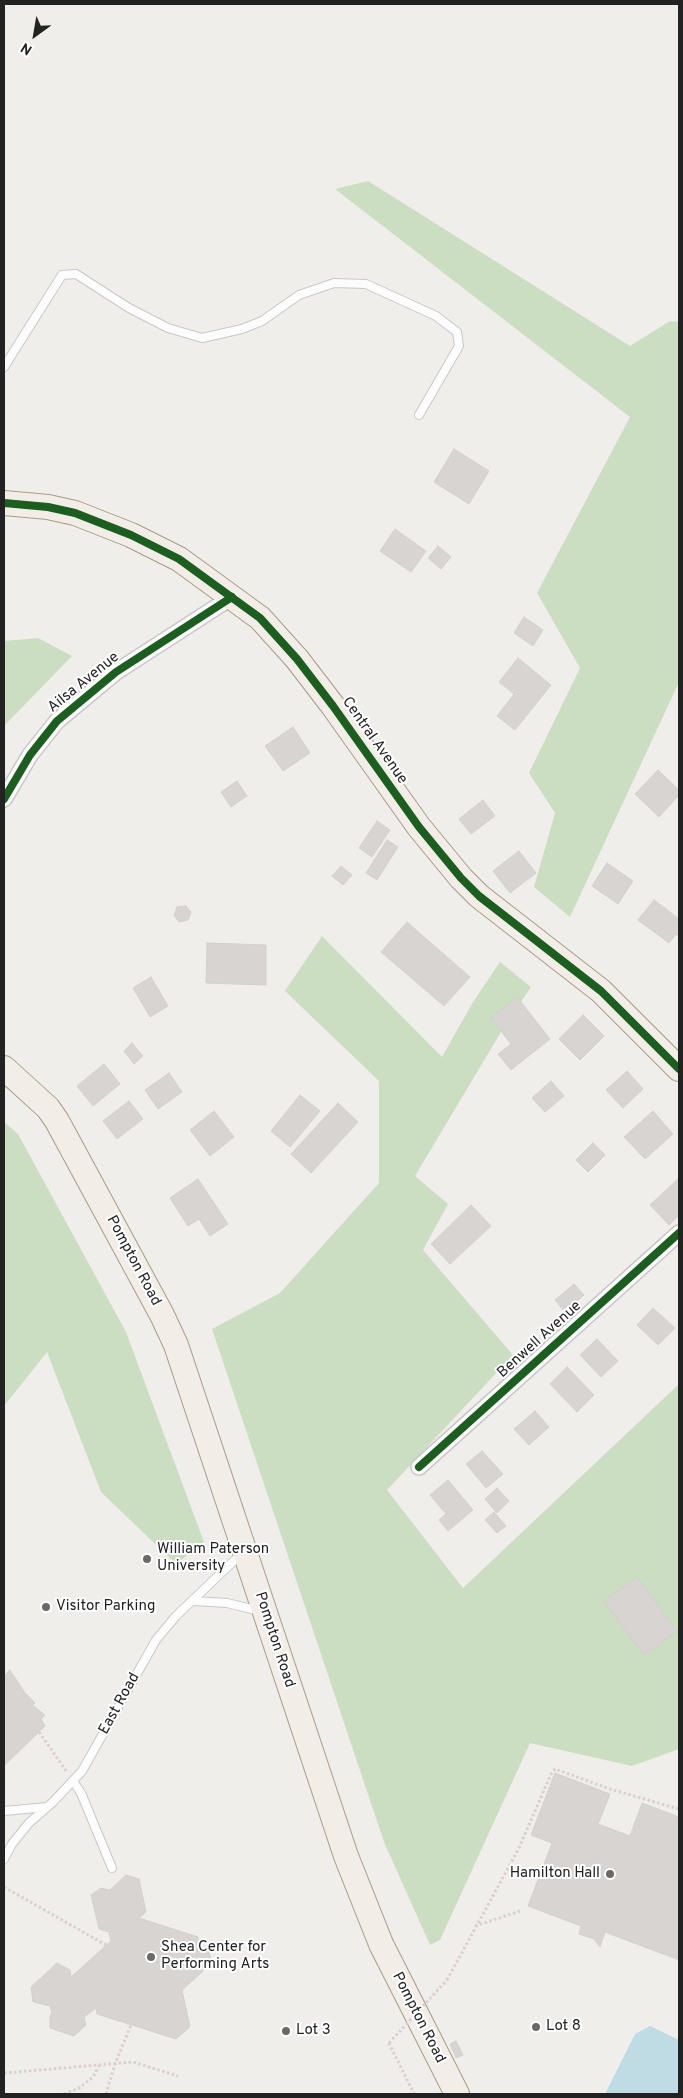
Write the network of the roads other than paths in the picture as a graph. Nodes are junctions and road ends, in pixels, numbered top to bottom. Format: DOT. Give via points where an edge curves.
graph roads {
  1 [pos="4,367"];
  2 [pos="419,415"];
  3 [pos="4,503"];
  4 [pos="232,597"];
  5 [pos="4,799"];
  6 [pos="679,1067"];
  7 [pos="4,1068"];
  8 [pos="679,1234"];
  9 [pos="419,1467"];
  10 [pos="244,1550"];
  11 [pos="192,1601"];
  12 [pos="265,1612"];
  13 [pos="73,1781"];
  14 [pos="48,1807"];
  15 [pos="4,1811"];
  16 [pos="4,1859"];
  17 [pos="112,1868"];
  18 [pos="457,2094"];
  1 -- 2 [label="lane" via="62,275 76,274 168,328 202,338 262,321 300,295 334,283 366,284 436,316 457,332 459,346"];
  3 -- 4 [label="main road, Central Avenue" via="57,509 131,535 179,559"];
  4 -- 5 [label="street, Ailsa Avenue" via="116,672 57,720 30,755"];
  4 -- 6 [label="main road, Central Avenue" via="260,618 297,658 419,827 461,878 479,896 601,991"];
  7 -- 10 [label="main road, Pompton Road" via="48,1108 57,1121 162,1315 176,1345"];
  8 -- 9 [label="street, Benwell Avenue"];
  10 -- 11 [label="lane, East Road"];
  10 -- 12 [label="main road, Pompton Road"];
  11 -- 12 [label="lane" via="227,1602"];
  11 -- 13 [label="lane, East Road" via="156,1640 91,1756"];
  12 -- 18 [label="main road, Pompton Road" via="346,1856 374,1926"];
  13 -- 14 [label="lane, East Road"];
  13 -- 17 [label="lane"];
  14 -- 15 [label="lane"];
  14 -- 16 [label="lane, East Road" via="29,1823"];
}
